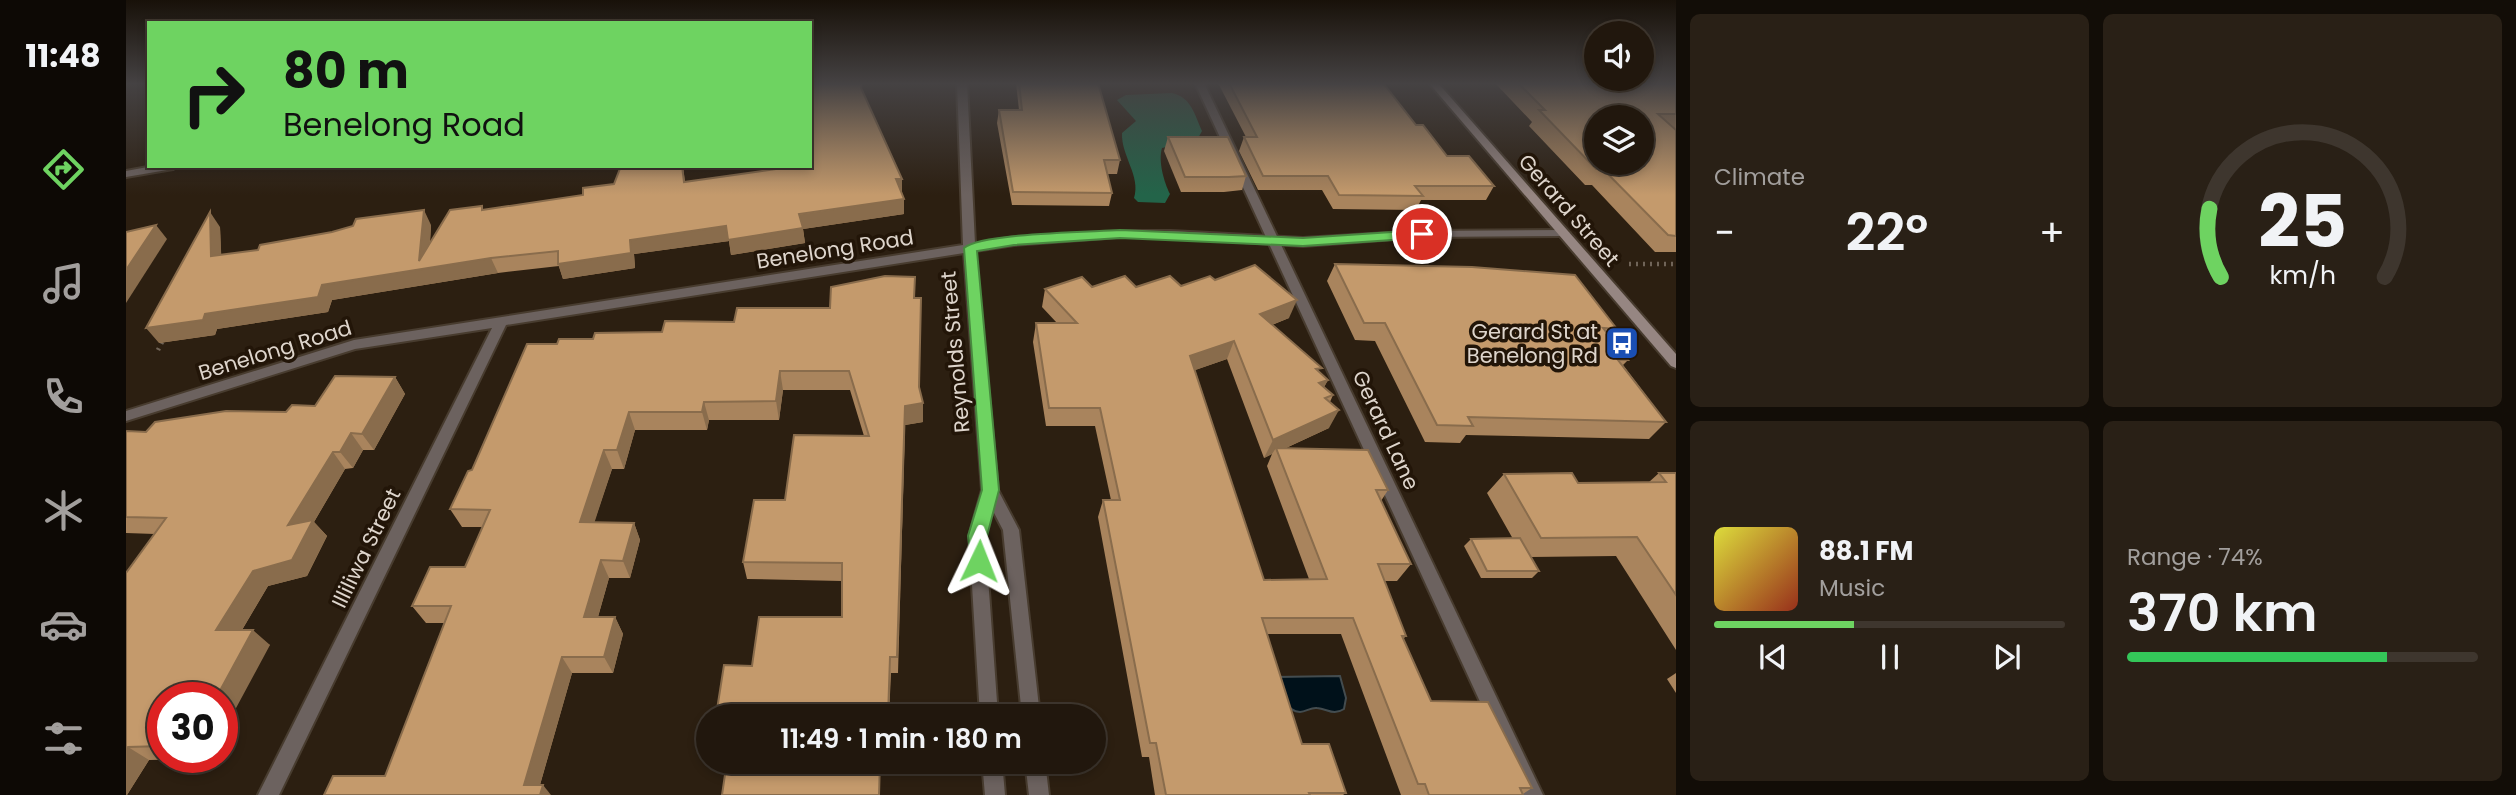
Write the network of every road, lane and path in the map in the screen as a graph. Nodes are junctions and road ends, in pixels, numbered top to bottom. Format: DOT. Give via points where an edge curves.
graph roads {
  1 [pos="964,120"];
  2 [pos="1217,120"];
  3 [pos="1465,120"];
  4 [pos="161,168"];
  5 [pos="126,174"];
  6 [pos="1564,233"];
  7 [pos="1275,240"];
  8 [pos="970,248"];
  9 [pos="1629,264"];
  10 [pos="1676,264"];
  11 [pos="502,321"];
  12 [pos="170,326"];
  13 [pos="158,350"];
  14 [pos="1676,363"];
  15 [pos="126,416"];
  16 [pos="990,490"];
  17 [pos="988,704"];
  18 [pos="1030,704"];
  19 [pos="993,774"];
  20 [pos="1037,774"];
  21 [pos="268,795"];
  22 [pos="995,795"];
  23 [pos="1039,795"];
  24 [pos="1533,795"];
  1 -- 8 [label="street, Reynolds Street"];
  2 -- 7 [label="street, Gerard Lane"];
  3 -- 6 [label="main road, Gerard Street"];
  4 -- 5 [label="street"];
  6 -- 7 [label="street, Benelong Road"];
  6 -- 14 [label="main road, Gerard Street"];
  7 -- 8 [label="street, Benelong Road" via="1120,234"];
  7 -- 24 [label="street, Gerard Lane"];
  8 -- 11 [label="street, Benelong Road"];
  8 -- 16 [label="street, Reynolds Street"];
  9 -- 10 [label="path"];
  11 -- 15 [label="street, Benelong Road" via="354,345"];
  11 -- 21 [label="street, Illiliwa Street"];
  12 -- 13 [label="path"];
  16 -- 17 [label="street, Reynolds Street" via="977,536"];
  16 -- 18 [label="street, Reynolds Street" via="1011,530"];
  19 -- 22 [label="street"];
  20 -- 23 [label="street"];
}
